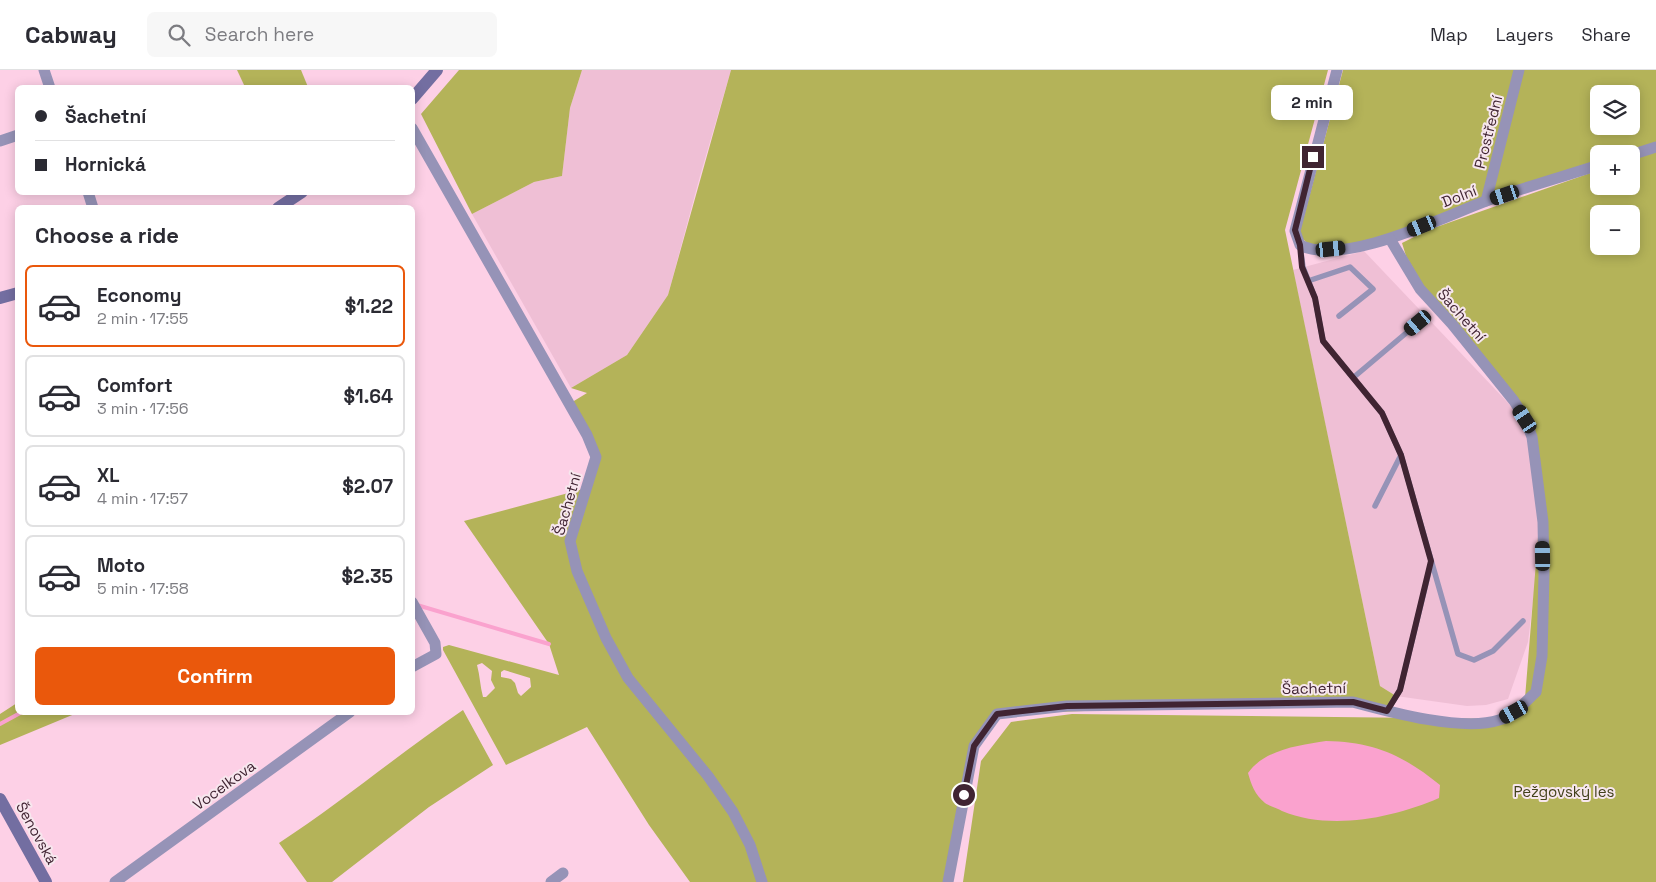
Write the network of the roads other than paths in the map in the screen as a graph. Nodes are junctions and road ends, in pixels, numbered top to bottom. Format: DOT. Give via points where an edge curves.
graph roads {
  1 [pos="44,70"];
  2 [pos="437,70"];
  3 [pos="1336,70"];
  4 [pos="1519,70"];
  5 [pos="49,85"];
  6 [pos="415,96"];
  7 [pos="415,133"];
  8 [pos="15,136"];
  9 [pos="0,141"];
  10 [pos="1656,147"];
  11 [pos="1640,152"];
  12 [pos="1590,168"];
  13 [pos="1486,201"];
  14 [pos="1390,239"];
  15 [pos="1300,245"];
  16 [pos="1308,281"];
  17 [pos="15,294"];
  18 [pos="0,297"];
  19 [pos="1339,316"];
  20 [pos="1418,323"];
  21 [pos="1354,377"];
  22 [pos="1401,455"];
  23 [pos="1375,506"];
  24 [pos="1431,561"];
  25 [pos="415,606"];
  26 [pos="1523,621"];
  27 [pos="415,665"];
  28 [pos="1387,711"];
  29 [pos="346,715"];
  30 [pos="0,799"];
  31 [pos="563,874"];
  32 [pos="46,882"];
  33 [pos="115,882"];
  34 [pos="551,882"];
  35 [pos="762,882"];
  36 [pos="948,882"];
  1 -- 5 [label="street"];
  2 -- 6 [label="main road"];
  3 -- 15 [label="street" via="1298,211 1295,230"];
  4 -- 13 [label="street, Prostřední"];
  7 -- 35 [label="street, Šachetní" via="587,435 596,457 570,540 577,571 606,638 628,678 708,776 733,812 750,845"];
  8 -- 9 [label="street"];
  10 -- 11 [label="street"];
  12 -- 13 [label="street, Dolní"];
  13 -- 14 [label="street, Dolní"];
  14 -- 15 [label="street, Dolní" via="1318,251"];
  14 -- 28 [label="street, Šachetní" via="1420,289 1452,324 1525,419 1532,437 1537,468 1544,573 1542,656 1536,692 1514,712 1499,720 1474,723 1443,722"];
  15 -- 16 [label="lane" via="1302,267"];
  16 -- 19 [label="lane" via="1350,267 1373,289"];
  16 -- 21 [label="lane" via="1315,298 1323,341"];
  17 -- 18 [label="main road"];
  20 -- 21 [label="lane"];
  21 -- 22 [label="lane" via="1382,413"];
  22 -- 23 [label="lane"];
  22 -- 24 [label="lane"];
  24 -- 26 [label="lane" via="1458,654 1474,660 1493,651"];
  24 -- 28 [label="lane" via="1400,690"];
  25 -- 27 [label="street" via="435,643 436,654"];
  28 -- 36 [label="street, Šachetní" via="1353,702 1067,706 997,714 974,746"];
  29 -- 33 [label="street, Vocelkova"];
  30 -- 32 [label="main road, Šenovská"];
  31 -- 34 [label="street"];
}
